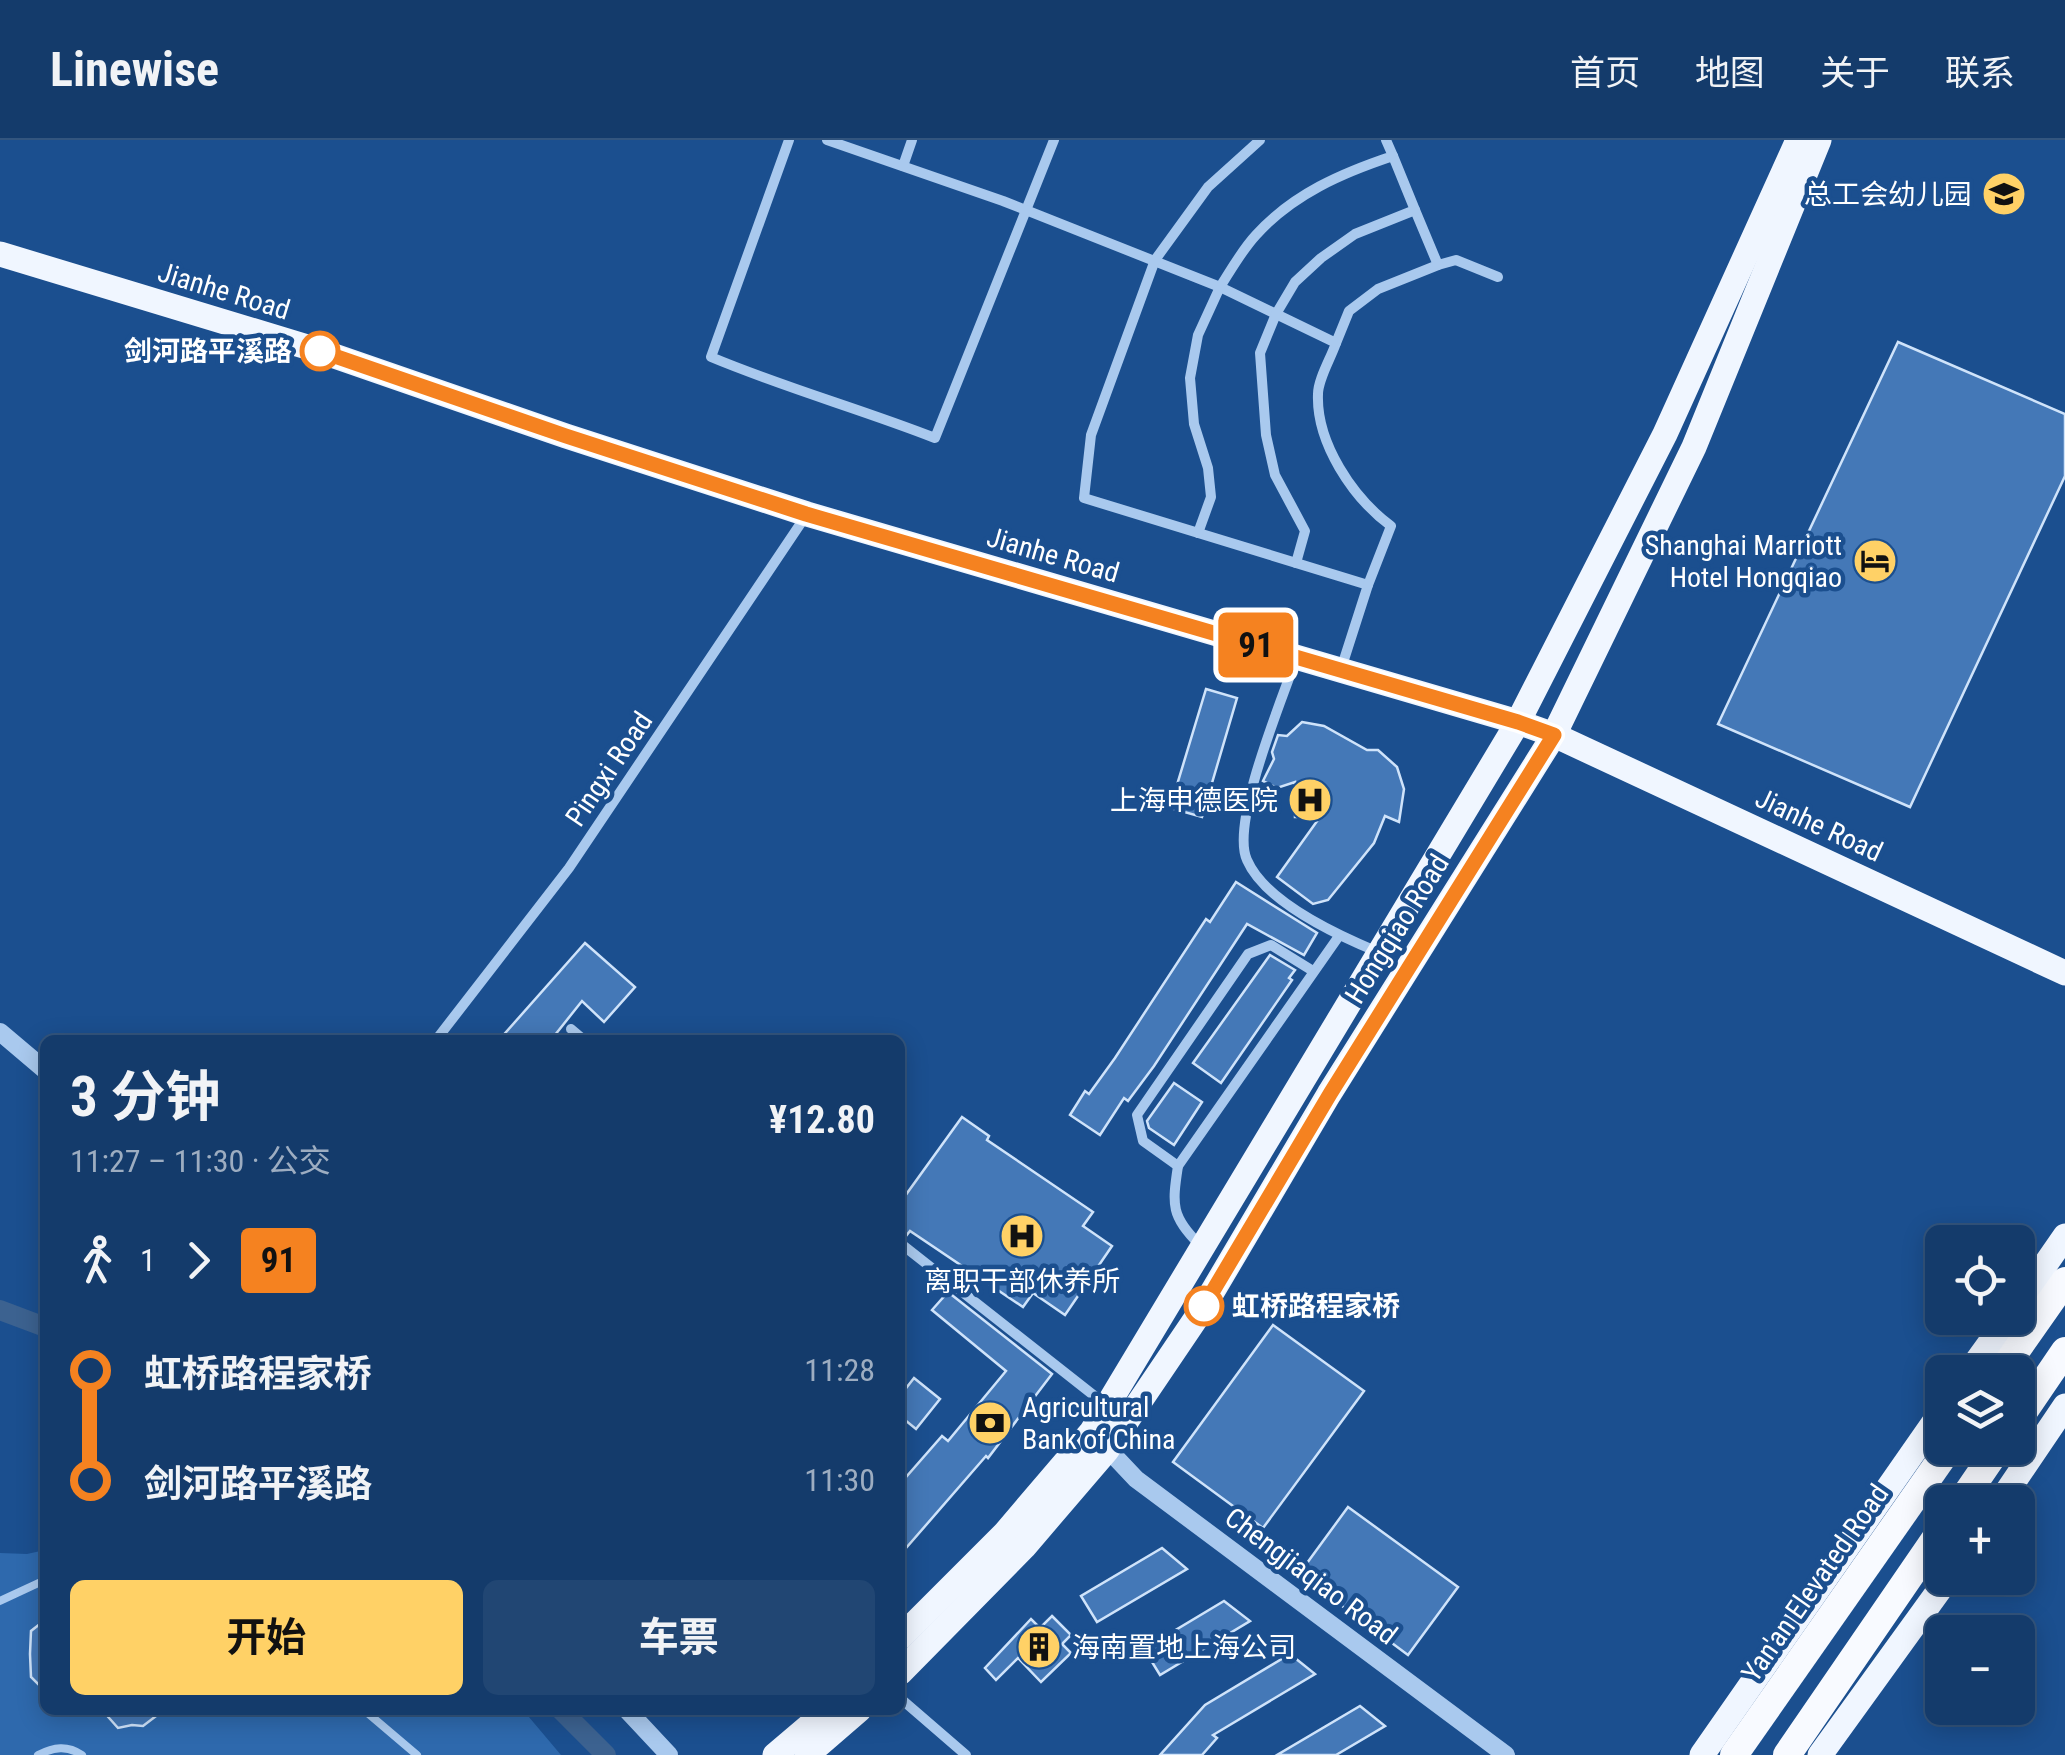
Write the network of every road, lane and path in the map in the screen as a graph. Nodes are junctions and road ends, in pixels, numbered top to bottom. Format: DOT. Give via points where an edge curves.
graph roads {
  1 [pos="789,140"];
  2 [pos="827,140"];
  3 [pos="912,140"];
  4 [pos="1054,140"];
  5 [pos="1257,140"];
  6 [pos="1386,140"];
  7 [pos="1798,140"];
  8 [pos="1819,140"];
  9 [pos="1392,156"];
  10 [pos="903,166"];
  11 [pos="1028,210"];
  12 [pos="1415,210"];
  13 [pos="0,254"];
  14 [pos="1155,260"];
  15 [pos="1438,266"];
  16 [pos="1498,277"];
  17 [pos="1220,287"];
  18 [pos="1276,314"];
  19 [pos="1336,343"];
  20 [pos="806,514"];
  21 [pos="1198,533"];
  22 [pos="1296,563"];
  23 [pos="1368,585"];
  24 [pos="1297,657"];
  25 [pos="1341,670"];
  26 [pos="1518,722"];
  27 [pos="1554,735"];
  28 [pos="1339,936"];
  29 [pos="1378,953"];
  30 [pos="1313,971"];
  31 [pos="2065,973"];
  32 [pos="571,1029"];
  33 [pos="0,1032"];
  34 [pos="440,1035"];
  35 [pos="578,1035"];
  36 [pos="40,1066"];
  37 [pos="1178,1166"];
  38 [pos="2065,1236"];
  39 [pos="905,1247"];
  40 [pos="1202,1247"];
  41 [pos="2035,1279"];
  42 [pos="2065,1281"];
  43 [pos="2065,1351"];
  44 [pos="2013,1355"];
  45 [pos="2035,1395"];
  46 [pos="1107,1406"];
  47 [pos="2065,1406"];
  48 [pos="1925,1435"];
  49 [pos="1100,1440"];
  50 [pos="1937,1465"];
  51 [pos="2012,1485"];
  52 [pos="1925,1554"];
  53 [pos="40,1582"];
  54 [pos="1936,1595"];
  55 [pos="0,1601"];
  56 [pos="905,1633"];
  57 [pos="905,1668"];
  58 [pos="905,1702"];
  59 [pos="370,1715"];
  60 [pos="633,1715"];
  61 [pos="822,1715"];
  62 [pos="853,1715"];
  63 [pos="38,1755"];
  64 [pos="82,1755"];
  65 [pos="417,1755"];
  66 [pos="669,1755"];
  67 [pos="775,1755"];
  68 [pos="807,1755"];
  69 [pos="966,1755"];
  70 [pos="1506,1755"];
  71 [pos="1702,1755"];
  72 [pos="1734,1755"];
  73 [pos="1787,1755"];
  74 [pos="1820,1755"];
  1 -- 11 [label="street" via="711,357 936,438"];
  2 -- 10 [label="street"];
  3 -- 10 [label="street"];
  4 -- 11 [label="street"];
  5 -- 14 [label="street" via="1208,188"];
  6 -- 9 [label="street"];
  7 -- 26 [label="main road, Hongqiao Road" via="1665,434"];
  8 -- 27 [label="main road, Hongqiao Road" via="1694,446"];
  9 -- 12 [label="street"];
  9 -- 17 [label="street" via="1301,196 1256,235"];
  10 -- 11 [label="street"];
  11 -- 14 [label="street"];
  12 -- 15 [label="street"];
  12 -- 18 [label="street" via="1354,234 1295,282"];
  13 -- 20 [label="main road, Jianhe Road" via="316,350"];
  14 -- 17 [label="street"];
  14 -- 21 [label="street" via="1091,435 1084,498"];
  15 -- 16 [label="street" via="1456,260"];
  15 -- 19 [label="street" via="1378,290 1349,311"];
  17 -- 18 [label="street"];
  17 -- 21 [label="street" via="1198,335 1190,378 1210,498"];
  18 -- 19 [label="street"];
  18 -- 22 [label="street" via="1260,353 1262,395 1275,474 1305,531"];
  19 -- 23 [label="street" via="1318,393 1327,442 1356,494 1391,526"];
  20 -- 24 [label="main road, Jianhe Road"];
  20 -- 34 [label="street, Pingxi Road" via="569,868"];
  21 -- 22 [label="street"];
  22 -- 23 [label="street"];
  23 -- 25 [label="street"];
  24 -- 25 [label="main road, Jianhe Road"];
  24 -- 28 [label="street" via="1244,822 1245,857 1261,885"];
  25 -- 26 [label="main road, Jianhe Road"];
  26 -- 27 [label="main road, Jianhe Road"];
  26 -- 29 [label="main road, Hongqiao Road"];
  27 -- 31 [label="main road, Jianhe Road"];
  27 -- 49 [label="main road, Hongqiao Road" via="1201,1311"];
  28 -- 29 [label="street"];
  28 -- 30 [label="street"];
  29 -- 40 [label="main road, Hongqiao Road"];
  30 -- 37 [label="street"];
  30 -- 37 [label="street" via="1271,945 1248,954 1137,1115 1143,1140"];
  32 -- 35 [label="street"];
  33 -- 36 [label="street"];
  37 -- 40 [label="street" via="1180,1225"];
  38 -- 41 [label="main road"];
  39 -- 46 [label="street"];
  40 -- 46 [label="main road, Hongqiao Road"];
  42 -- 44 [label="highway"];
  43 -- 45 [label="highway"];
  46 -- 49 [label="main road, Hongqiao Road"];
  47 -- 51 [label="main road"];
  48 -- 71 [label="main road"];
  49 -- 56 [label="main road, Hongqiao Road"];
  49 -- 57 [label="main road, Hongqiao Road" via="1024,1547"];
  49 -- 70 [label="street, Chengjiaqiao Road" via="1136,1479"];
  50 -- 72 [label="highway, Yan'an Elevated Road"];
  52 -- 73 [label="highway"];
  53 -- 55 [label="lane"];
  54 -- 74 [label="main road"];
  58 -- 69 [label="street"];
  59 -- 65 [label="lane"];
  60 -- 66 [label="street"];
  61 -- 67 [label="main road"];
  62 -- 68 [label="main road"];
  63 -- 64 [label="lane" via="71,1748"];
}
